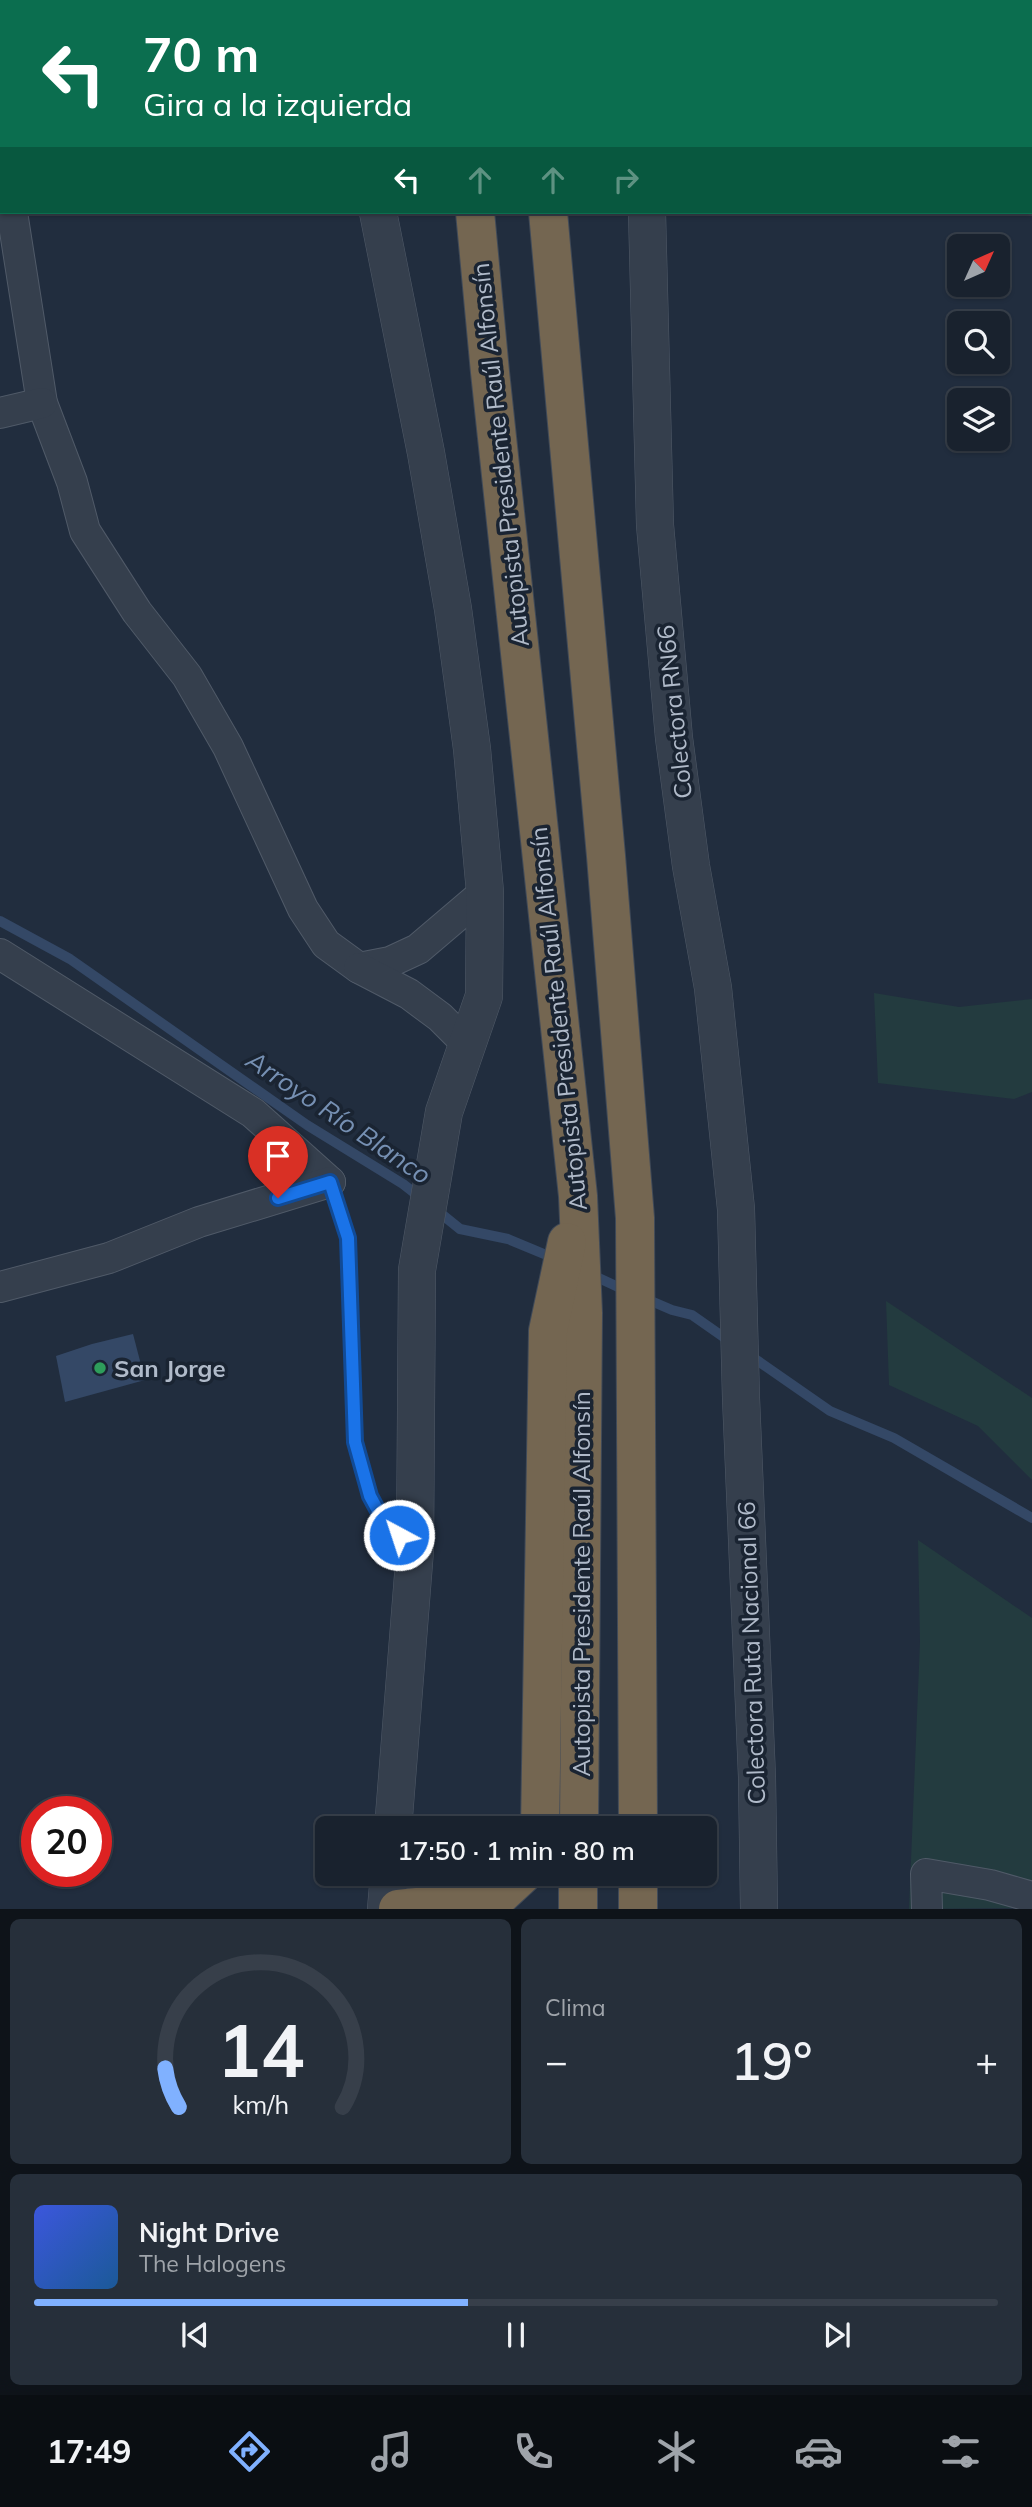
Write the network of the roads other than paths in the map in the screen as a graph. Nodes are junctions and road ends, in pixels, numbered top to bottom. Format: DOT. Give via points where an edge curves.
graph roads {
  1 [pos="12,214"];
  2 [pos="378,214"];
  3 [pos="475,214"];
  4 [pos="548,214"];
  5 [pos="647,214"];
  6 [pos="42,404"];
  7 [pos="0,413"];
  8 [pos="485,892"];
  9 [pos="0,954"];
  10 [pos="359,968"];
  11 [pos="467,1044"];
  12 [pos="330,1182"];
  13 [pos="0,1287"];
  14 [pos="566,1313"];
  15 [pos="741,1398"];
  16 [pos="415,1550"];
  17 [pos="394,1816"];
  18 [pos="540,1816"];
  19 [pos="579,1816"];
  20 [pos="638,1816"];
  21 [pos="388,1886"];
  22 [pos="510,1886"];
  23 [pos="578,1886"];
  24 [pos="638,1886"];
  25 [pos="1032,1897"];
  26 [pos="386,1909"];
  27 [pos="398,1909"];
  28 [pos="578,1909"];
  29 [pos="638,1909"];
  30 [pos="759,1909"];
  31 [pos="927,1909"];
  1 -- 6 [label="street"];
  2 -- 8 [label="street" via="453,609"];
  3 -- 14 [label="highway, Autopista Presidente Raúl Alfonsín" via="575,1208"];
  4 -- 20 [label="highway" via="635,1218"];
  5 -- 15 [label="street, Colectora RN66" via="655,525 674,738 712,988 736,1209"];
  6 -- 7 [label="street"];
  6 -- 10 [label="street" via="85,531 137,612 187,676 222,735 303,909 326,944"];
  8 -- 10 [label="street" via="418,949 390,962"];
  8 -- 11 [label="street" via="484,996"];
  9 -- 12 [label="street" via="253,1113"];
  10 -- 11 [label="street" via="420,1002"];
  11 -- 16 [label="street" via="444,1112 418,1270"];
  12 -- 13 [label="street" via="199,1222 109,1258"];
  12 -- 16 [label="lane" via="348,1238 355,1442 370,1496 383,1520"];
  14 -- 18 [label="highway" via="548,1331"];
  14 -- 19 [label="highway, Autopista Presidente Raúl Alfonsín"];
  15 -- 30 [label="street, Colectora Ruta Nacional 66"];
  16 -- 17 [label="street"];
  21 -- 26 [label="street"];
  22 -- 27 [label="highway" via="496,1899"];
  23 -- 28 [label="highway"];
  24 -- 29 [label="highway"];
  25 -- 31 [label="street" via="926,1874"];
}
